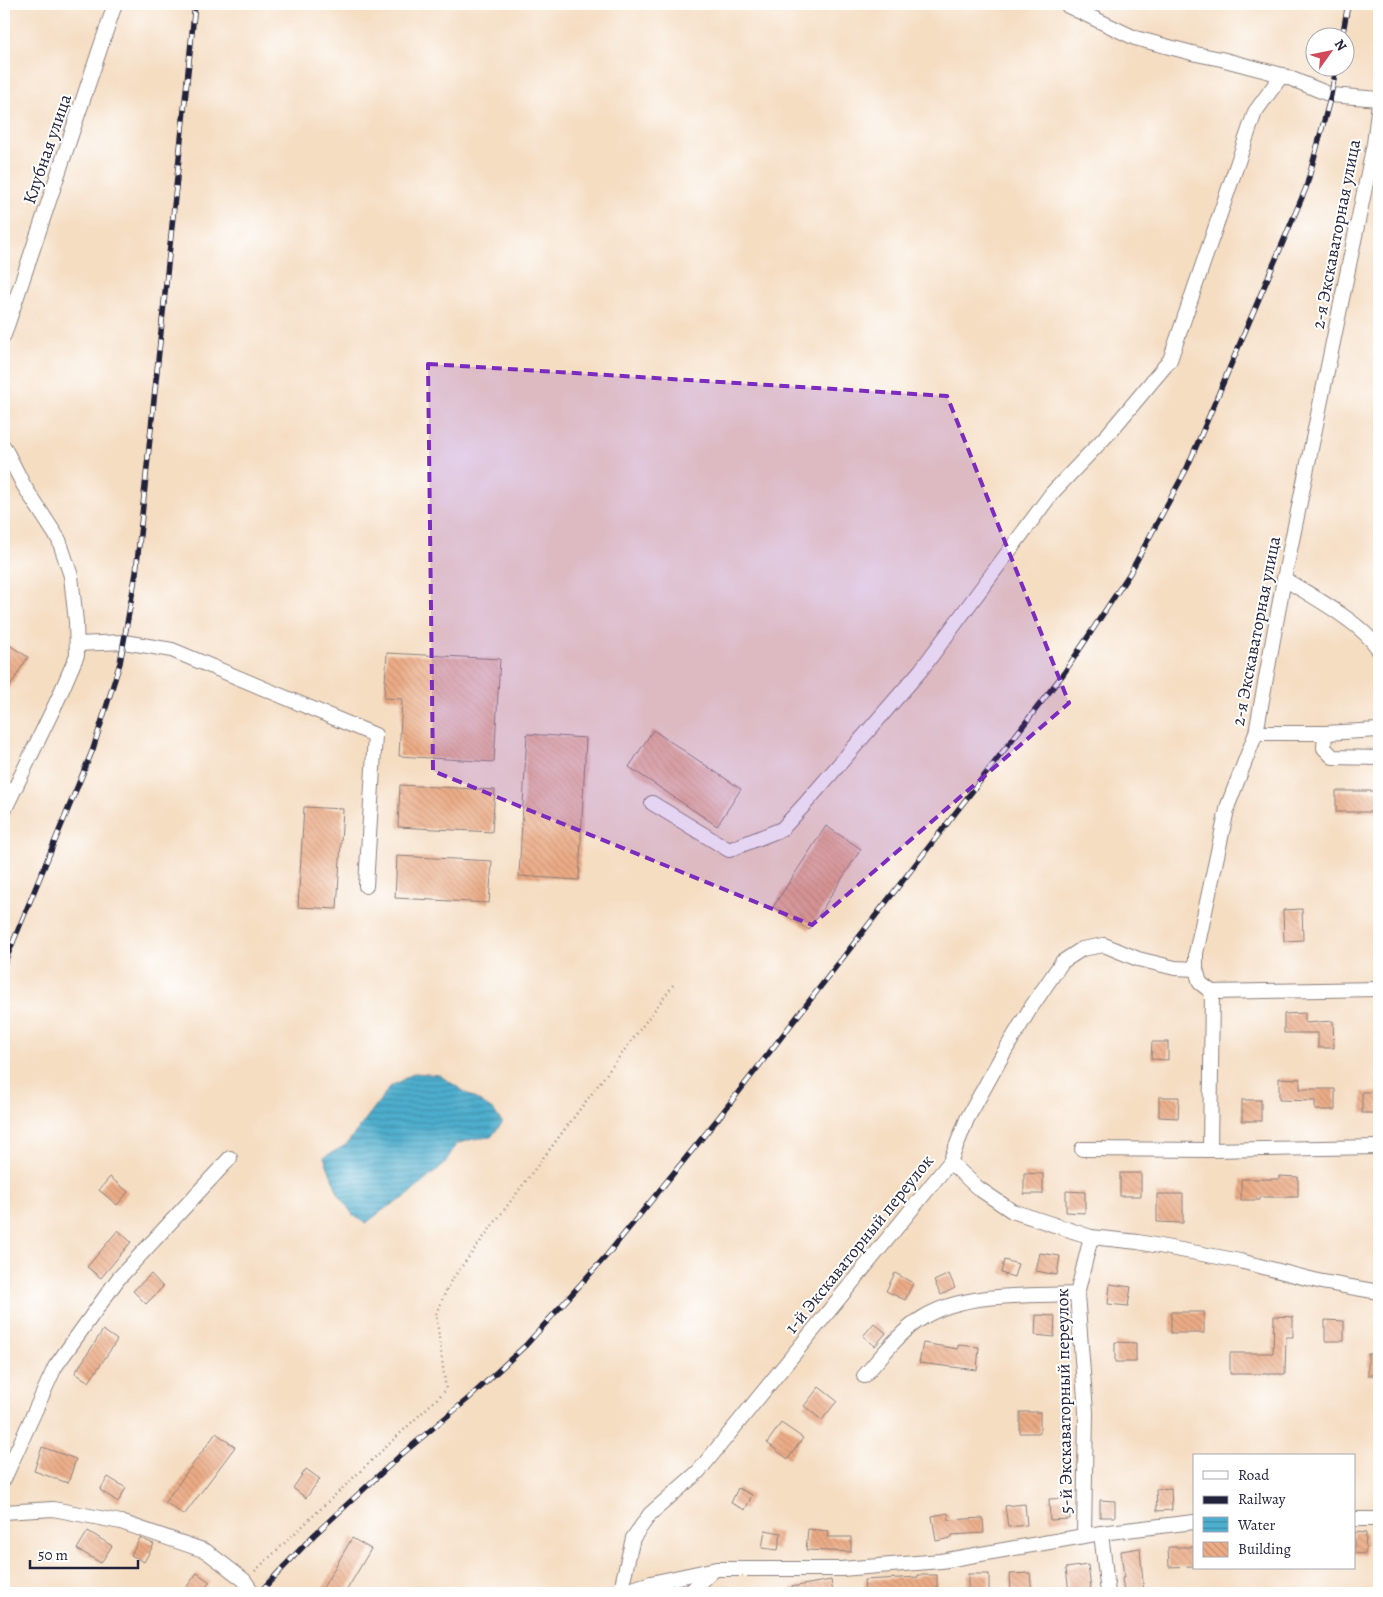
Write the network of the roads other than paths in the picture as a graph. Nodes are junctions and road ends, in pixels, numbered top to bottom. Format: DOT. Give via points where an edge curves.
graph roads {
  1 [pos="115,4"];
  2 [pos="1067,4"];
  3 [pos="1282,75"];
  4 [pos="1379,99"];
  5 [pos="1379,103"];
  6 [pos="4,335"];
  7 [pos="4,447"];
  8 [pos="1284,579"];
  9 [pos="77,644"];
  10 [pos="1379,651"];
  11 [pos="1379,730"];
  12 [pos="1256,733"];
  13 [pos="1324,733"];
  14 [pos="1379,758"];
  15 [pos="652,803"];
  16 [pos="4,811"];
  17 [pos="366,886"];
  18 [pos="1196,969"];
  19 [pos="1379,989"];
  20 [pos="1212,992"];
  21 [pos="1379,1147"];
  22 [pos="1082,1149"];
  23 [pos="1210,1150"];
  24 [pos="230,1158"];
  25 [pos="950,1162"];
  26 [pos="1091,1237"];
  27 [pos="1379,1292"];
  28 [pos="1077,1294"];
  29 [pos="864,1376"];
  30 [pos="4,1479"];
  31 [pos="4,1512"];
  32 [pos="1356,1518"];
  33 [pos="1379,1519"];
  34 [pos="1193,1522"];
  35 [pos="1101,1533"];
  36 [pos="1084,1536"];
  37 [pos="716,1569"];
  38 [pos="253,1593"];
  39 [pos="620,1593"];
  40 [pos="689,1593"];
  41 [pos="1108,1593"];
  1 -- 6 [label="street, Клубная улица"];
  2 -- 3 [label="street" via="1135,38"];
  3 -- 4 [label="street" via="1331,95"];
  3 -- 15 [label="street" via="1255,112 1170,360 1109,433 1052,492 920,670 810,798 782,829 729,850"];
  5 -- 8 [label="street, 2-я Экскаваторная улица" via="1374,144"];
  7 -- 9 [label="street" via="24,486 59,540 71,576"];
  8 -- 10 [label="street" via="1346,617 1376,644"];
  8 -- 12 [label="street, 2-я Экскаваторная улица"];
  9 -- 16 [label="street" via="77,655 58,699"];
  9 -- 17 [label="street" via="124,642 172,650 375,735"];
  11 -- 13 [label="street"];
  12 -- 13 [label="street"];
  12 -- 18 [label="street, 2-я Экскаваторная улица" via="1228,805 1196,953"];
  13 -- 14 [label="street" via="1324,748 1333,758"];
  18 -- 20 [label="street" via="1200,983"];
  18 -- 25 [label="street" via="1175,968 1138,959 1104,945 1082,949 1062,962 1004,1054 968,1120"];
  19 -- 20 [label="street"];
  20 -- 23 [label="street"];
  21 -- 23 [label="street"];
  22 -- 23 [label="street"];
  24 -- 30 [label="street" via="118,1279 55,1367"];
  25 -- 26 [label="street, 1-й Экскаваторный переулок" via="978,1188 1012,1212"];
  25 -- 39 [label="street, 1-й Экскаваторный переулок" via="698,1472 650,1514 633,1538"];
  26 -- 27 [label="street, 1-й Экскаваторный переулок" via="1138,1242 1240,1261 1322,1282"];
  26 -- 28 [label="street, 5-й Экскаваторный переулок"];
  28 -- 29 [label="street" via="980,1298 948,1306 924,1317 902,1334"];
  28 -- 36 [label="street, 5-й Экскаваторный переулок" via="1086,1412"];
  31 -- 38 [label="street" via="54,1508 121,1522 206,1552 244,1580"];
  32 -- 33 [label="street"];
  34 -- 35 [label="street, 1-й Экскаваторный переулок"];
  35 -- 36 [label="street, 1-й Экскаваторный переулок"];
  35 -- 41 [label="street"];
  36 -- 37 [label="street, 1-й Экскаваторный переулок" via="942,1561 841,1569"];
  37 -- 39 [label="street, 1-й Экскаваторный переулок"];
  37 -- 40 [label="street"];
}
